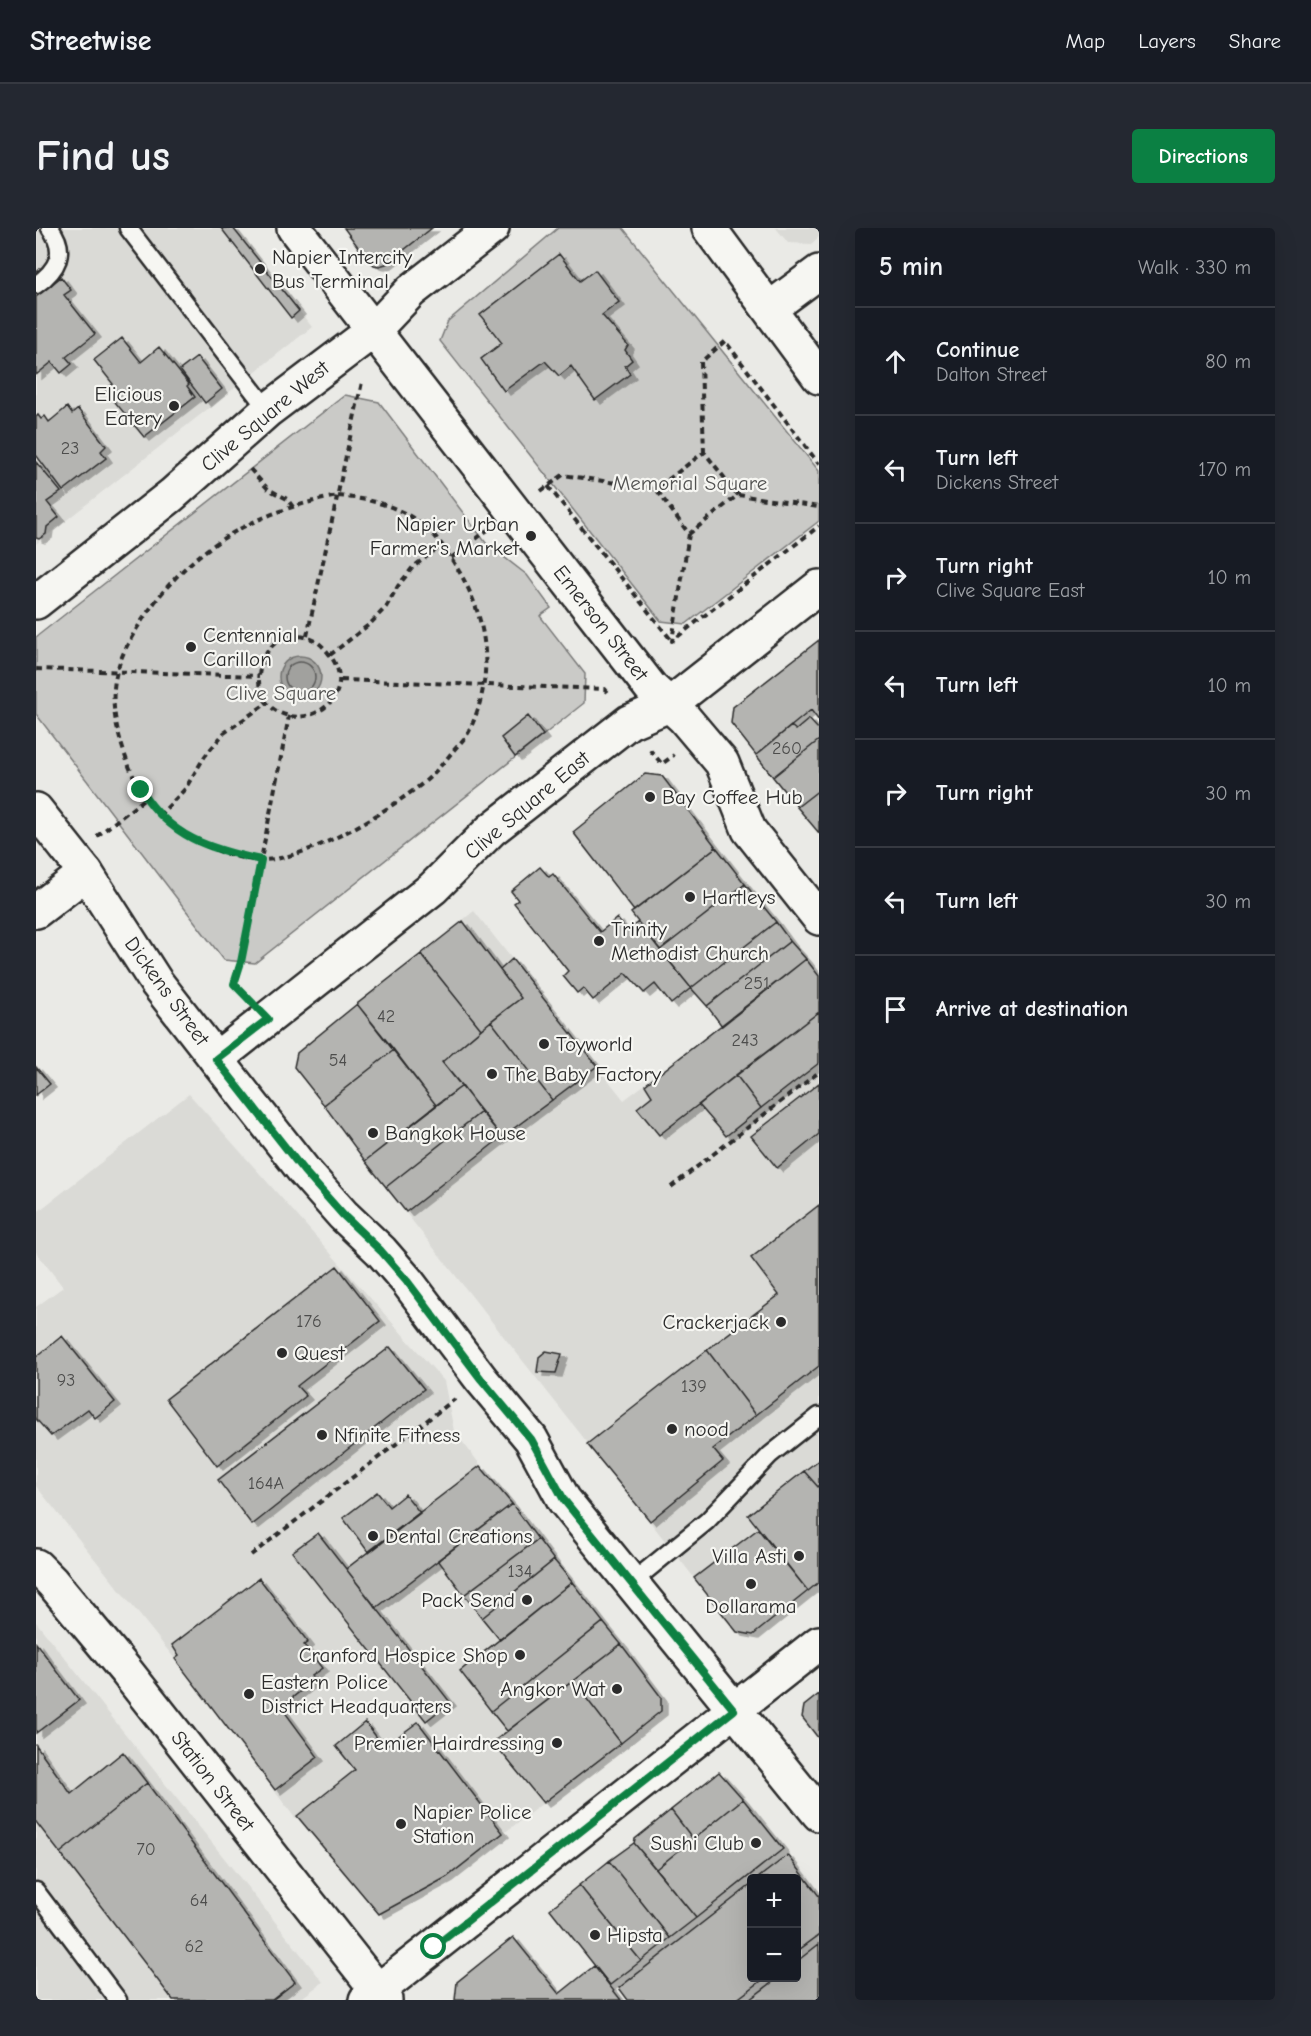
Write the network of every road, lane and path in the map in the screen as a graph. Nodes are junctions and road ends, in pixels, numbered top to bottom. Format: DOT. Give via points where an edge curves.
graph roads {
  1 [pos="50,228"];
  2 [pos="128,228"];
  3 [pos="294,228"];
  4 [pos="492,228"];
  5 [pos="709,228"];
  6 [pos="819,272"];
  7 [pos="36,285"];
  8 [pos="769,309"];
  9 [pos="374,330"];
  10 [pos="346,352"];
  11 [pos="819,377"];
  12 [pos="268,410"];
  13 [pos="704,452"];
  14 [pos="819,464"];
  15 [pos="250,468"];
  16 [pos="548,486"];
  17 [pos="656,489"];
  18 [pos="738,495"];
  19 [pos="338,496"];
  20 [pos="293,507"];
  21 [pos="819,507"];
  22 [pos="514,510"];
  23 [pos="819,526"];
  24 [pos="689,534"];
  25 [pos="442,544"];
  26 [pos="451,558"];
  27 [pos="819,588"];
  28 [pos="36,602"];
  29 [pos="307,636"];
  30 [pos="672,641"];
  31 [pos="330,655"];
  32 [pos="36,669"];
  33 [pos="116,672"];
  34 [pos="259,676"];
  35 [pos="341,680"];
  36 [pos="484,685"];
  37 [pos="267,703"];
  38 [pos="669,705"];
  39 [pos="289,716"];
  40 [pos="629,722"];
  41 [pos="146,798"];
  42 [pos="36,810"];
  43 [pos="159,816"];
  44 [pos="261,860"];
  45 [pos="79,864"];
  46 [pos="36,911"];
  47 [pos="819,918"];
  48 [pos="268,1019"];
  49 [pos="216,1059"];
  50 [pos="819,1072"];
  51 [pos="671,1186"];
  52 [pos="481,1379"];
  53 [pos="819,1416"];
  54 [pos="251,1555"];
  55 [pos="36,1566"];
  56 [pos="631,1582"];
  57 [pos="819,1643"];
  58 [pos="734,1710"];
  59 [pos="819,1814"];
  60 [pos="36,1891"];
  61 [pos="376,1997"];
  62 [pos="118,2000"];
  1 -- 7 [label="lane" via="60,248 57,262 50,275"];
  2 -- 12 [label="lane"];
  3 -- 9 [label="street, Emerson Street"];
  4 -- 9 [label="street, Clive Square West" via="411,291"];
  5 -- 8 [label="street"];
  6 -- 8 [label="street"];
  8 -- 11 [label="street"];
  9 -- 10 [label="street, Clive Square West"];
  9 -- 22 [label="street, Emerson Street"];
  10 -- 12 [label="street, Clive Square West"];
  10 -- 19 [label="path" via="363,377"];
  12 -- 28 [label="street, Clive Square West" via="172,495"];
  13 -- 14 [label="path" via="700,362 725,341"];
  13 -- 17 [label="path"];
  13 -- 18 [label="path"];
  15 -- 20 [label="path" via="268,489"];
  16 -- 17 [label="path" via="563,476"];
  16 -- 22 [label="path"];
  16 -- 30 [label="path"];
  17 -- 24 [label="path"];
  18 -- 21 [label="path"];
  18 -- 24 [label="path"];
  19 -- 20 [label="path"];
  19 -- 25 [label="path" via="370,499 396,509 423,525"];
  19 -- 29 [label="path"];
  20 -- 33 [label="path" via="212,544 179,572 159,594 132,636"];
  22 -- 26 [label="path"];
  22 -- 38 [label="street, Emerson Street" via="651,688"];
  23 -- 30 [label="path"];
  24 -- 30 [label="path"];
  25 -- 26 [label="path"];
  25 -- 31 [label="path" via="413,567 371,623"];
  26 -- 36 [label="path" via="476,603 485,653"];
  27 -- 38 [label="street, Clive Square East"];
  29 -- 31 [label="path"];
  29 -- 34 [label="path" via="289,636 274,644 263,658"];
  31 -- 35 [label="path"];
  32 -- 33 [label="path"];
  33 -- 34 [label="path"];
  33 -- 41 [label="path" via="116,729"];
  34 -- 37 [label="path" via="260,692"];
  35 -- 36 [label="path"];
  35 -- 39 [label="path" via="333,699 322,710 308,716"];
  36 -- 40 [label="path" via="605,689"];
  36 -- 44 [label="path" via="470,731 421,785 342,835 297,854"];
  37 -- 39 [label="path"];
  37 -- 43 [label="path" via="224,734 185,789"];
  38 -- 40 [label="street, Clive Square East"];
  38 -- 47 [label="street, Emerson Street" via="722,763 750,830"];
  39 -- 44 [label="path"];
  40 -- 48 [label="street, Clive Square East" via="491,830 433,888"];
  41 -- 43 [label="path"];
  41 -- 45 [label="path"];
  42 -- 45 [label="street, Dickens Street"];
  43 -- 44 [label="path" via="206,846"];
  44 -- 48 [label="path" via="234,984"];
  45 -- 46 [label="street"];
  45 -- 49 [label="street, Dickens Street" via="156,982"];
  48 -- 49 [label="street, Clive Square East"];
  49 -- 52 [label="street, Dickens Street" via="304,1171 407,1281"];
  50 -- 51 [label="path"];
  52 -- 54 [label="path"];
  52 -- 56 [label="street, Dickens Street" via="531,1439 564,1500"];
  53 -- 56 [label="lane" via="770,1455 706,1521"];
  55 -- 61 [label="street, Station Street" via="126,1671"];
  56 -- 58 [label="street, Dickens Street"];
  57 -- 58 [label="street"];
  58 -- 59 [label="street, Dickens Street"];
  58 -- 61 [label="street"];
  60 -- 62 [label="lane"];
}
